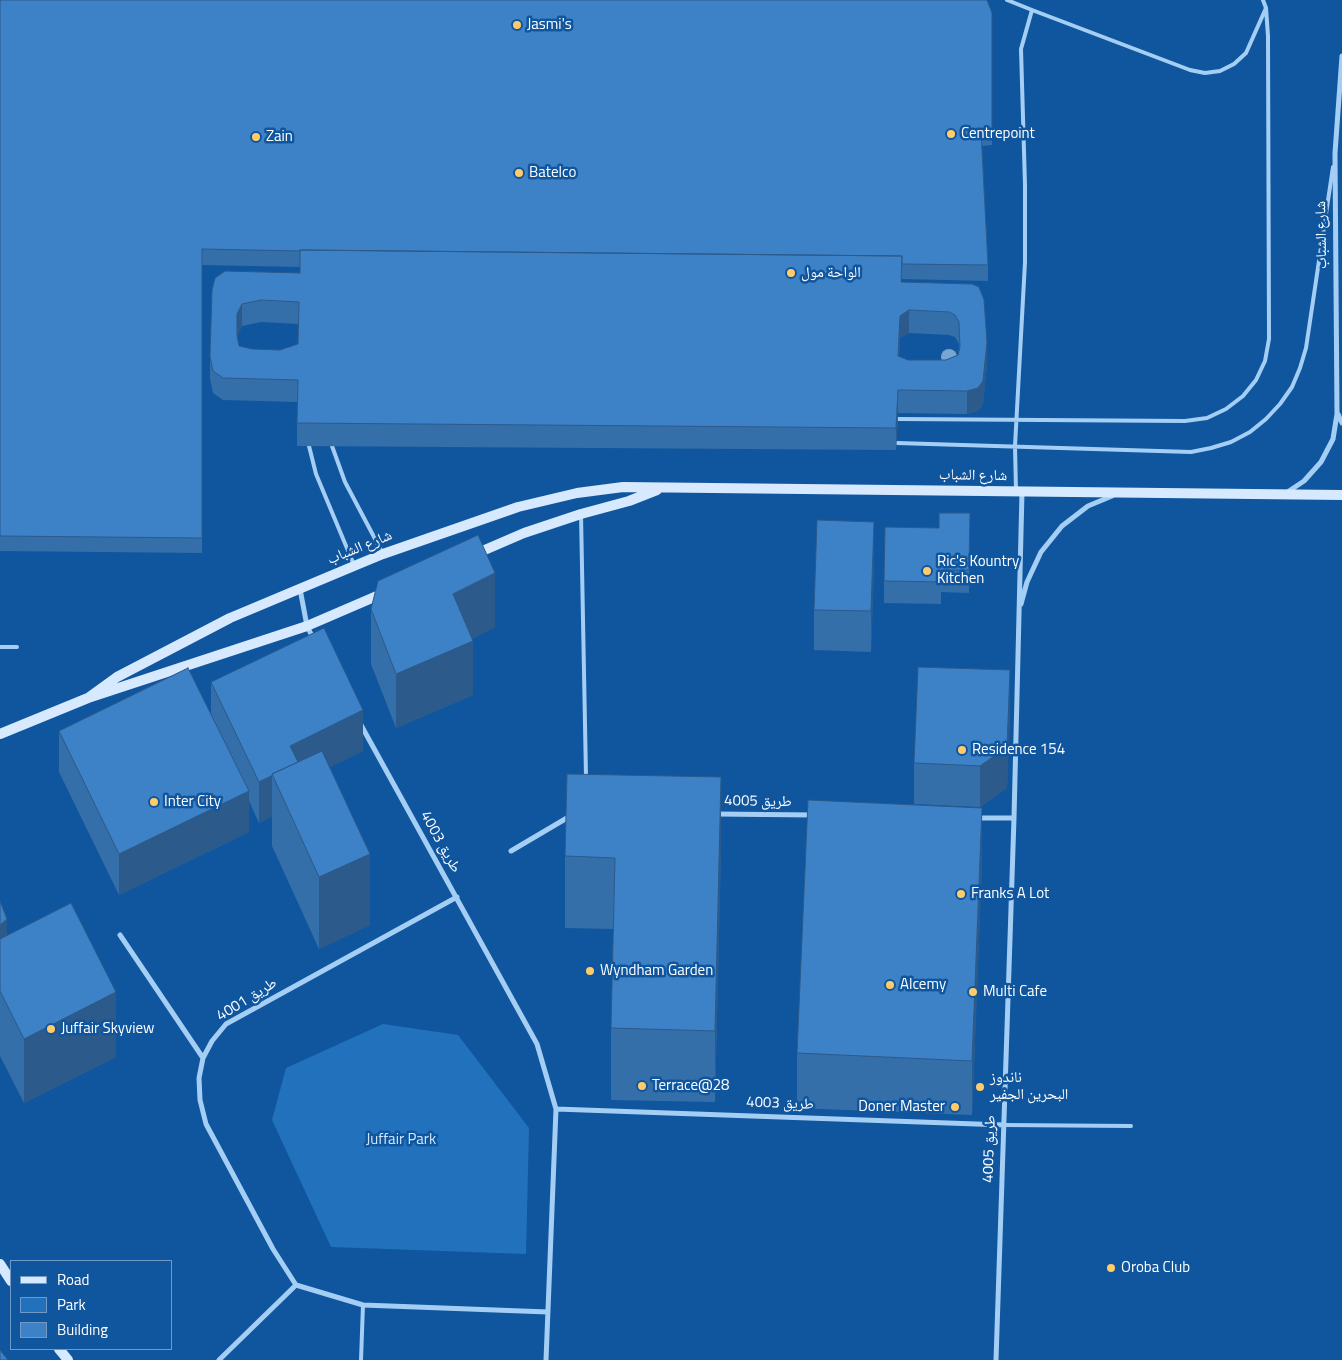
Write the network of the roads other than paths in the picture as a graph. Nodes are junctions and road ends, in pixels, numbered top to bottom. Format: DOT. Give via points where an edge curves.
graph roads {
  1 [pos="1006,0"];
  2 [pos="1263,0"];
  3 [pos="1266,8"];
  4 [pos="1032,10"];
  5 [pos="1342,56"];
  6 [pos="1341,82"];
  7 [pos="1335,153"];
  8 [pos="1340,318"];
  9 [pos="1338,414"];
  10 [pos="898,420"];
  11 [pos="1016,420"];
  12 [pos="1342,423"];
  13 [pos="897,443"];
  14 [pos="309,446"];
  15 [pos="332,446"];
  16 [pos="1015,446"];
  17 [pos="663,488"];
  18 [pos="1019,492"];
  19 [pos="1119,493"];
  20 [pos="1283,495"];
  21 [pos="1342,496"];
  22 [pos="581,514"];
  23 [pos="383,554"];
  24 [pos="461,560"];
  25 [pos="354,566"];
  26 [pos="398,587"];
  27 [pos="300,589"];
  28 [pos="1018,614"];
  29 [pos="307,626"];
  30 [pos="316,644"];
  31 [pos="0,647"];
  32 [pos="18,647"];
  33 [pos="88,698"];
  34 [pos="360,723"];
  35 [pos="0,734"];
  36 [pos="586,782"];
  37 [pos="578,814"];
  38 [pos="706,814"];
  39 [pos="825,815"];
  40 [pos="974,818"];
  41 [pos="1014,818"];
  42 [pos="511,851"];
  43 [pos="457,898"];
  44 [pos="120,935"];
  45 [pos="203,1058"];
  46 [pos="556,1109"];
  47 [pos="1004,1125"];
  48 [pos="1131,1126"];
  49 [pos="0,1264"];
  50 [pos="10,1279"];
  51 [pos="296,1285"];
  52 [pos="363,1305"];
  53 [pos="548,1312"];
  54 [pos="60,1350"];
  55 [pos="68,1360"];
  56 [pos="219,1360"];
  57 [pos="361,1360"];
  58 [pos="546,1360"];
  59 [pos="996,1360"];
  1 -- 4 [label="lane"];
  2 -- 3 [label="lane"];
  3 -- 4 [label="lane" via="1246,53 1220,71 1205,73"];
  3 -- 11 [label="lane" via="1269,339 1265,361 1256,380 1226,409 1206,418 1185,421"];
  4 -- 11 [label="lane" via="1021,49 1025,262"];
  5 -- 6 [label="street, شارع الشباب"];
  6 -- 7 [label="street, شارع الشباب"];
  7 -- 8 [label="street, شارع الشباب"];
  7 -- 16 [label="lane" via="1306,348 1292,387 1266,420 1231,442 1191,452"];
  8 -- 9 [label="street, شارع الشباب"];
  9 -- 12 [label="street, شارع الشباب"];
  9 -- 20 [label="street, شارع الشباب" via="1333,439 1321,462 1304,481"];
  10 -- 11 [label="lane"];
  11 -- 16 [label="lane"];
  13 -- 16 [label="lane"];
  14 -- 25 [label="lane" via="316,474"];
  15 -- 23 [label="lane" via="345,482"];
  16 -- 18 [label="lane"];
  17 -- 18 [label="street, شارع الشباب"];
  17 -- 22 [label="street, شارع الشباب"];
  17 -- 23 [label="street, شارع الشباب" via="623,487 577,493 518,507"];
  18 -- 19 [label="street, شارع الشباب"];
  18 -- 28 [label="street, طريق 4005"];
  19 -- 20 [label="street, شارع الشباب"];
  19 -- 28 [label="street, طريق 4005" via="1088,506 1062,526 1041,552 1027,582"];
  20 -- 21 [label="street, شارع الشباب"];
  22 -- 24 [label="street, شارع الشباب" via="524,533"];
  22 -- 36 [label="lane"];
  23 -- 25 [label="street, شارع الشباب"];
  25 -- 27 [label="street, شارع الشباب"];
  26 -- 29 [label="street, شارع الشباب"];
  27 -- 29 [label="street"];
  27 -- 33 [label="street, شارع الشباب" via="230,618 175,646 117,677"];
  28 -- 41 [label="street, طريق 4005"];
  29 -- 30 [label="street"];
  29 -- 33 [label="street, شارع الشباب"];
  31 -- 32 [label="lane"];
  33 -- 35 [label="street, شارع الشباب"];
  34 -- 43 [label="street, طريق 4003"];
  37 -- 42 [label="street"];
  38 -- 39 [label="street, طريق 4005"];
  40 -- 41 [label="street"];
  41 -- 47 [label="street, طريق 4005"];
  43 -- 45 [label="street, طريق 4001" via="226,1024"];
  43 -- 46 [label="street, طريق 4003" via="537,1044"];
  44 -- 45 [label="street"];
  45 -- 51 [label="street, طريق 4001" via="199,1078 206,1124 273,1249"];
  46 -- 47 [label="street, طريق 4003"];
  46 -- 53 [label="street, طريق 4003"];
  47 -- 48 [label="lane"];
  47 -- 59 [label="street, طريق 4005"];
  49 -- 50 [label="street"];
  51 -- 52 [label="street"];
  51 -- 56 [label="street"];
  52 -- 53 [label="street"];
  52 -- 57 [label="lane"];
  53 -- 58 [label="street, طريق 4003"];
  54 -- 55 [label="street"];
}
